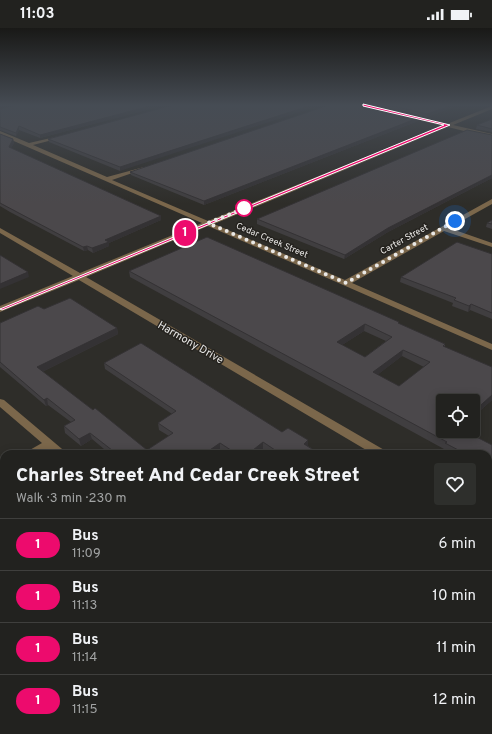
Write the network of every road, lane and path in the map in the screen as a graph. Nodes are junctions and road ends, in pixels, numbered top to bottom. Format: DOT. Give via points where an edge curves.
graph roads {
  1 [pos="12,138"];
  2 [pos="58,138"];
  3 [pos="416,138"];
  4 [pos="29,145"];
  5 [pos="145,167"];
  6 [pos="108,180"];
  7 [pos="492,201"];
  8 [pos="208,223"];
  9 [pos="443,228"];
  10 [pos="0,230"];
  11 [pos="492,245"];
  12 [pos="78,276"];
  13 [pos="346,283"];
  14 [pos="0,308"];
  15 [pos="492,346"];
  16 [pos="0,402"];
  17 [pos="50,444"];
  18 [pos="39,450"];
  19 [pos="57,450"];
  20 [pos="375,450"];
  1 -- 4 [label="street, Cedar Creek Street"];
  2 -- 4 [label="street"];
  3 -- 8 [label="street"];
  4 -- 6 [label="street, Cedar Creek Street"];
  5 -- 6 [label="street"];
  6 -- 8 [label="street, Cedar Creek Street"];
  7 -- 9 [label="street, Carter Street"];
  8 -- 12 [label="street"];
  8 -- 13 [label="street, Cedar Creek Street"];
  9 -- 11 [label="street"];
  9 -- 13 [label="street, Carter Street"];
  10 -- 12 [label="street, Harmony Drive"];
  12 -- 14 [label="street"];
  12 -- 20 [label="street, Harmony Drive"];
  13 -- 15 [label="street, Cedar Creek Street"];
  16 -- 17 [label="street"];
  17 -- 18 [label="street"];
  17 -- 19 [label="street"];
}
